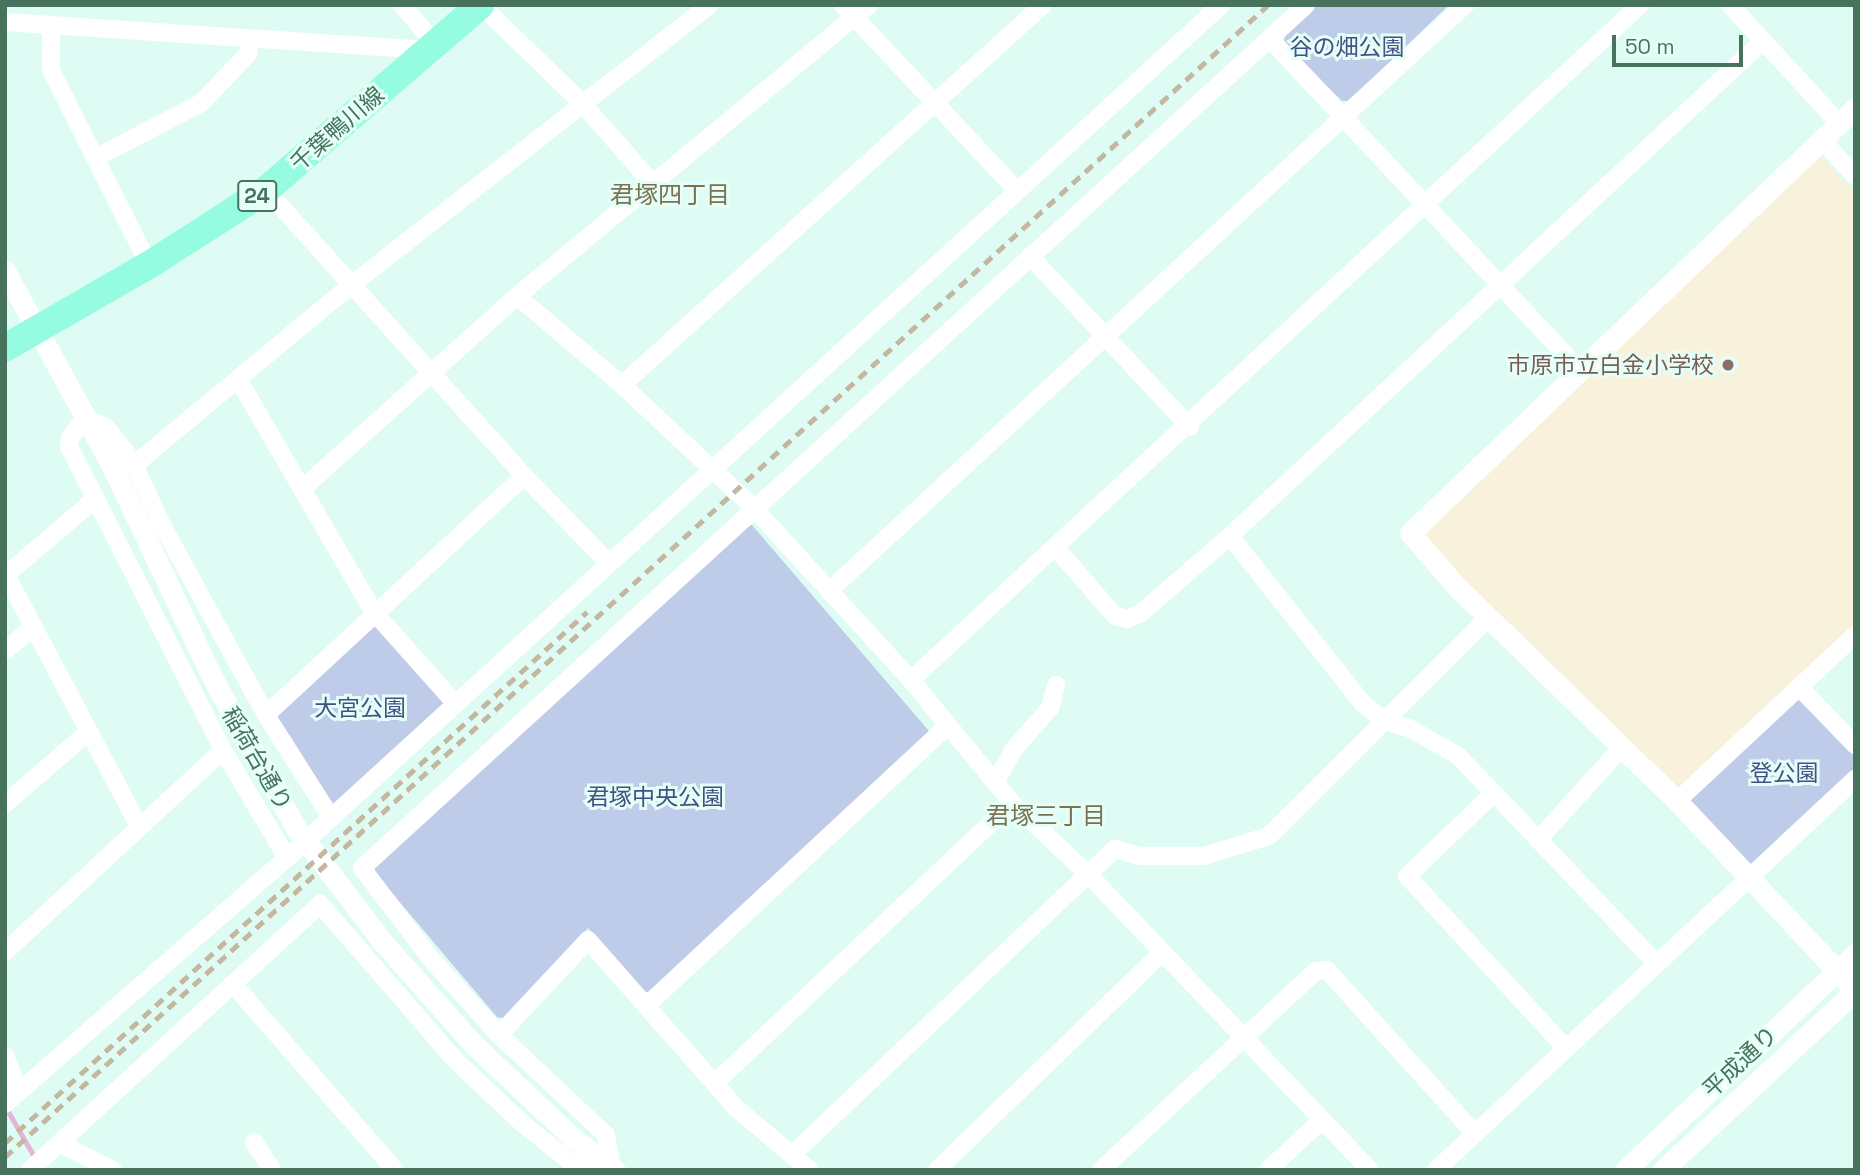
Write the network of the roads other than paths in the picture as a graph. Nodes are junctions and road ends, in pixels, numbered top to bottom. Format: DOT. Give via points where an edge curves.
graph roads {
  1 [pos="402,5"];
  2 [pos="481,5"];
  3 [pos="710,5"];
  4 [pos="869,5"];
  5 [pos="1043,5"];
  6 [pos="1221,5"];
  7 [pos="1306,5"];
  8 [pos="1640,5"];
  9 [pos="1730,5"];
  10 [pos="1463,6"];
  11 [pos="849,11"];
  12 [pos="5,22"];
  13 [pos="51,26"];
  14 [pos="250,39"];
  15 [pos="1270,39"];
  16 [pos="1763,41"];
  17 [pos="431,47"];
  18 [pos="582,103"];
  19 [pos="933,103"];
  20 [pos="1855,108"];
  21 [pos="1344,116"];
  22 [pos="1840,124"];
  23 [pos="1822,140"];
  24 [pos="95,158"];
  25 [pos="1855,176"];
  26 [pos="652,183"];
  27 [pos="266,190"];
  28 [pos="1017,190"];
  29 [pos="1423,205"];
  30 [pos="1030,256"];
  31 [pos="149,265"];
  32 [pos="5,271"];
  33 [pos="1502,284"];
  34 [pos="350,286"];
  35 [pos="517,296"];
  36 [pos="35,328"];
  37 [pos="1104,337"];
  38 [pos="5,348"];
  39 [pos="1578,368"];
  40 [pos="432,373"];
  41 [pos="238,379"];
  42 [pos="622,385"];
  43 [pos="84,418"];
  44 [pos="1189,427"];
  45 [pos="133,466"];
  46 [pos="711,467"];
  47 [pos="524,476"];
  48 [pos="302,489"];
  49 [pos="96,498"];
  50 [pos="753,507"];
  51 [pos="1230,536"];
  52 [pos="1057,549"];
  53 [pos="608,562"];
  54 [pos="6,574"];
  55 [pos="829,591"];
  56 [pos="373,611"];
  57 [pos="1489,617"];
  58 [pos="33,627"];
  59 [pos="1855,635"];
  60 [pos="5,652"];
  61 [pos="911,680"];
  62 [pos="1056,685"];
  63 [pos="1799,687"];
  64 [pos="455,703"];
  65 [pos="266,715"];
  66 [pos="1388,722"];
  67 [pos="947,726"];
  68 [pos="88,732"];
  69 [pos="1855,745"];
  70 [pos="1622,747"];
  71 [pos="223,750"];
  72 [pos="1855,779"];
  73 [pos="995,783"];
  74 [pos="1494,793"];
  75 [pos="1677,801"];
  76 [pos="1012,803"];
  77 [pos="5,804"];
  78 [pos="330,816"];
  79 [pos="139,826"];
  80 [pos="1538,840"];
  81 [pos="286,859"];
  82 [pos="1089,875"];
  83 [pos="1749,878"];
  84 [pos="5,952"];
  85 [pos="1162,953"];
  86 [pos="1855,954"];
  87 [pos="1657,964"];
  88 [pos="1838,971"];
  89 [pos="234,985"];
  90 [pos="1855,990"];
  91 [pos="646,1006"];
  92 [pos="499,1035"];
  93 [pos="1244,1039"];
  94 [pos="1565,1047"];
  95 [pos="5,1056"];
  96 [pos="715,1083"];
  97 [pos="12,1098"];
  98 [pos="1322,1120"];
  99 [pos="1475,1133"];
  100 [pos="254,1142"];
  101 [pos="61,1144"];
  102 [pos="792,1155"];
  103 [pos="47,1163"];
  104 [pos="610,1169"];
  105 [pos="30,1170"];
  106 [pos="113,1170"];
  107 [pos="272,1170"];
  108 [pos="395,1170"];
  109 [pos="810,1170"];
  110 [pos="937,1170"];
  111 [pos="1101,1170"];
  112 [pos="1268,1170"];
  113 [pos="1370,1170"];
  114 [pos="1436,1170"];
  115 [pos="1625,1170"];
  116 [pos="1663,1170"];
  1 -- 17 [label="street"];
  2 -- 17 [label="main road, 千葉鴨川線 / 24"];
  2 -- 18 [label="street"];
  3 -- 18 [label="street"];
  4 -- 11 [label="street"];
  5 -- 19 [label="street"];
  6 -- 28 [label="street"];
  7 -- 15 [label="street"];
  8 -- 29 [label="street"];
  9 -- 16 [label="street"];
  10 -- 21 [label="street"];
  11 -- 19 [label="street"];
  11 -- 26 [label="street"];
  12 -- 13 [label="street"];
  13 -- 14 [label="street"];
  13 -- 24 [label="street" via="51,70"];
  14 -- 17 [label="street"];
  14 -- 24 [label="street" via="248,54 201,103"];
  15 -- 21 [label="street"];
  15 -- 30 [label="street"];
  16 -- 22 [label="street"];
  16 -- 33 [label="street"];
  17 -- 27 [label="main road, 千葉鴨川線 / 24"];
  18 -- 26 [label="street"];
  18 -- 34 [label="street"];
  19 -- 28 [label="street"];
  19 -- 42 [label="street"];
  20 -- 22 [label="street"];
  21 -- 29 [label="street"];
  21 -- 37 [label="street"];
  22 -- 23 [label="street"];
  23 -- 25 [label="street"];
  23 -- 39 [label="street"];
  24 -- 31 [label="street"];
  26 -- 35 [label="street"];
  27 -- 31 [label="main road, 千葉鴨川線 / 24"];
  27 -- 34 [label="street"];
  28 -- 46 [label="street"];
  29 -- 33 [label="street"];
  29 -- 44 [label="street"];
  30 -- 37 [label="street"];
  30 -- 50 [label="street"];
  31 -- 36 [label="main road, 千葉鴨川線 / 24"];
  32 -- 36 [label="street, 稲荷台通り"];
  33 -- 39 [label="street"];
  33 -- 51 [label="street"];
  34 -- 40 [label="street"];
  34 -- 41 [label="street"];
  35 -- 40 [label="street"];
  35 -- 42 [label="street"];
  36 -- 38 [label="main road, 千葉鴨川線 / 24"];
  36 -- 43 [label="street, 稲荷台通り"];
  37 -- 44 [label="street"];
  37 -- 55 [label="street"];
  39 -- 57 [label="street" via="1410,533"];
  40 -- 47 [label="street"];
  40 -- 48 [label="street"];
  41 -- 45 [label="street"];
  41 -- 48 [label="street"];
  42 -- 46 [label="street"];
  43 -- 45 [label="street" via="106,427"];
  43 -- 49 [label="street" via="69,447"];
  43 -- 104 [label="street, 稲荷台通り" via="111,464 212,679 260,769 320,860 407,971 501,1071"];
  44 -- 52 [label="street"];
  45 -- 65 [label="street"];
  46 -- 50 [label="street"];
  46 -- 53 [label="street"];
  47 -- 53 [label="street"];
  47 -- 56 [label="street"];
  48 -- 56 [label="street"];
  49 -- 54 [label="street"];
  49 -- 71 [label="street"];
  50 -- 55 [label="street"];
  50 -- 92 [label="street" via="362,868 431,959"];
  51 -- 52 [label="street" via="1141,613 1128,619 1115,616"];
  51 -- 66 [label="street" via="1363,704"];
  52 -- 61 [label="street"];
  53 -- 64 [label="street"];
  54 -- 58 [label="street"];
  55 -- 61 [label="street"];
  56 -- 64 [label="street"];
  56 -- 65 [label="street"];
  57 -- 66 [label="street"];
  57 -- 70 [label="street"];
  58 -- 60 [label="street"];
  58 -- 68 [label="street"];
  59 -- 63 [label="street"];
  61 -- 67 [label="street"];
  62 -- 73 [label="street" via="1050,708 1014,749"];
  63 -- 69 [label="street"];
  63 -- 75 [label="street"];
  64 -- 78 [label="street"];
  65 -- 78 [label="street"];
  66 -- 74 [label="street" via="1409,728 1457,755"];
  66 -- 82 [label="street" via="1269,836 1203,856 1139,856 1120,848"];
  67 -- 73 [label="street"];
  67 -- 91 [label="street"];
  68 -- 77 [label="street"];
  68 -- 79 [label="street"];
  70 -- 75 [label="street"];
  70 -- 80 [label="street"];
  71 -- 79 [label="street"];
  71 -- 81 [label="street"];
  72 -- 83 [label="street"];
  73 -- 76 [label="street"];
  74 -- 80 [label="street"];
  74 -- 94 [label="street" via="1407,876"];
  75 -- 83 [label="street"];
  76 -- 82 [label="street"];
  76 -- 96 [label="street"];
  78 -- 81 [label="street"];
  79 -- 84 [label="street"];
  80 -- 87 [label="street"];
  81 -- 97 [label="street"];
  82 -- 85 [label="street"];
  82 -- 102 [label="street"];
  83 -- 87 [label="street"];
  83 -- 88 [label="street"];
  85 -- 93 [label="street"];
  85 -- 110 [label="street"];
  86 -- 88 [label="street, 平成通り"];
  87 -- 94 [label="street"];
  88 -- 90 [label="street"];
  88 -- 115 [label="street, 平成通り"];
  89 -- 101 [label="street"];
  89 -- 104 [label="street" via="320,904 455,1060 546,1144 572,1163"];
  89 -- 108 [label="street"];
  90 -- 116 [label="street, 平成通り"];
  91 -- 92 [label="street" via="588,940"];
  91 -- 96 [label="street"];
  92 -- 104 [label="street" via="606,1135"];
  93 -- 98 [label="street"];
  93 -- 99 [label="street" via="1315,971 1327,970"];
  93 -- 111 [label="street"];
  94 -- 99 [label="street"];
  95 -- 97 [label="street"];
  96 -- 102 [label="street" via="736,1108"];
  98 -- 112 [label="street"];
  98 -- 113 [label="street"];
  99 -- 114 [label="street"];
  100 -- 107 [label="street"];
  101 -- 103 [label="street"];
  101 -- 106 [label="street"];
  102 -- 109 [label="street"];
  103 -- 105 [label="street"];
}
